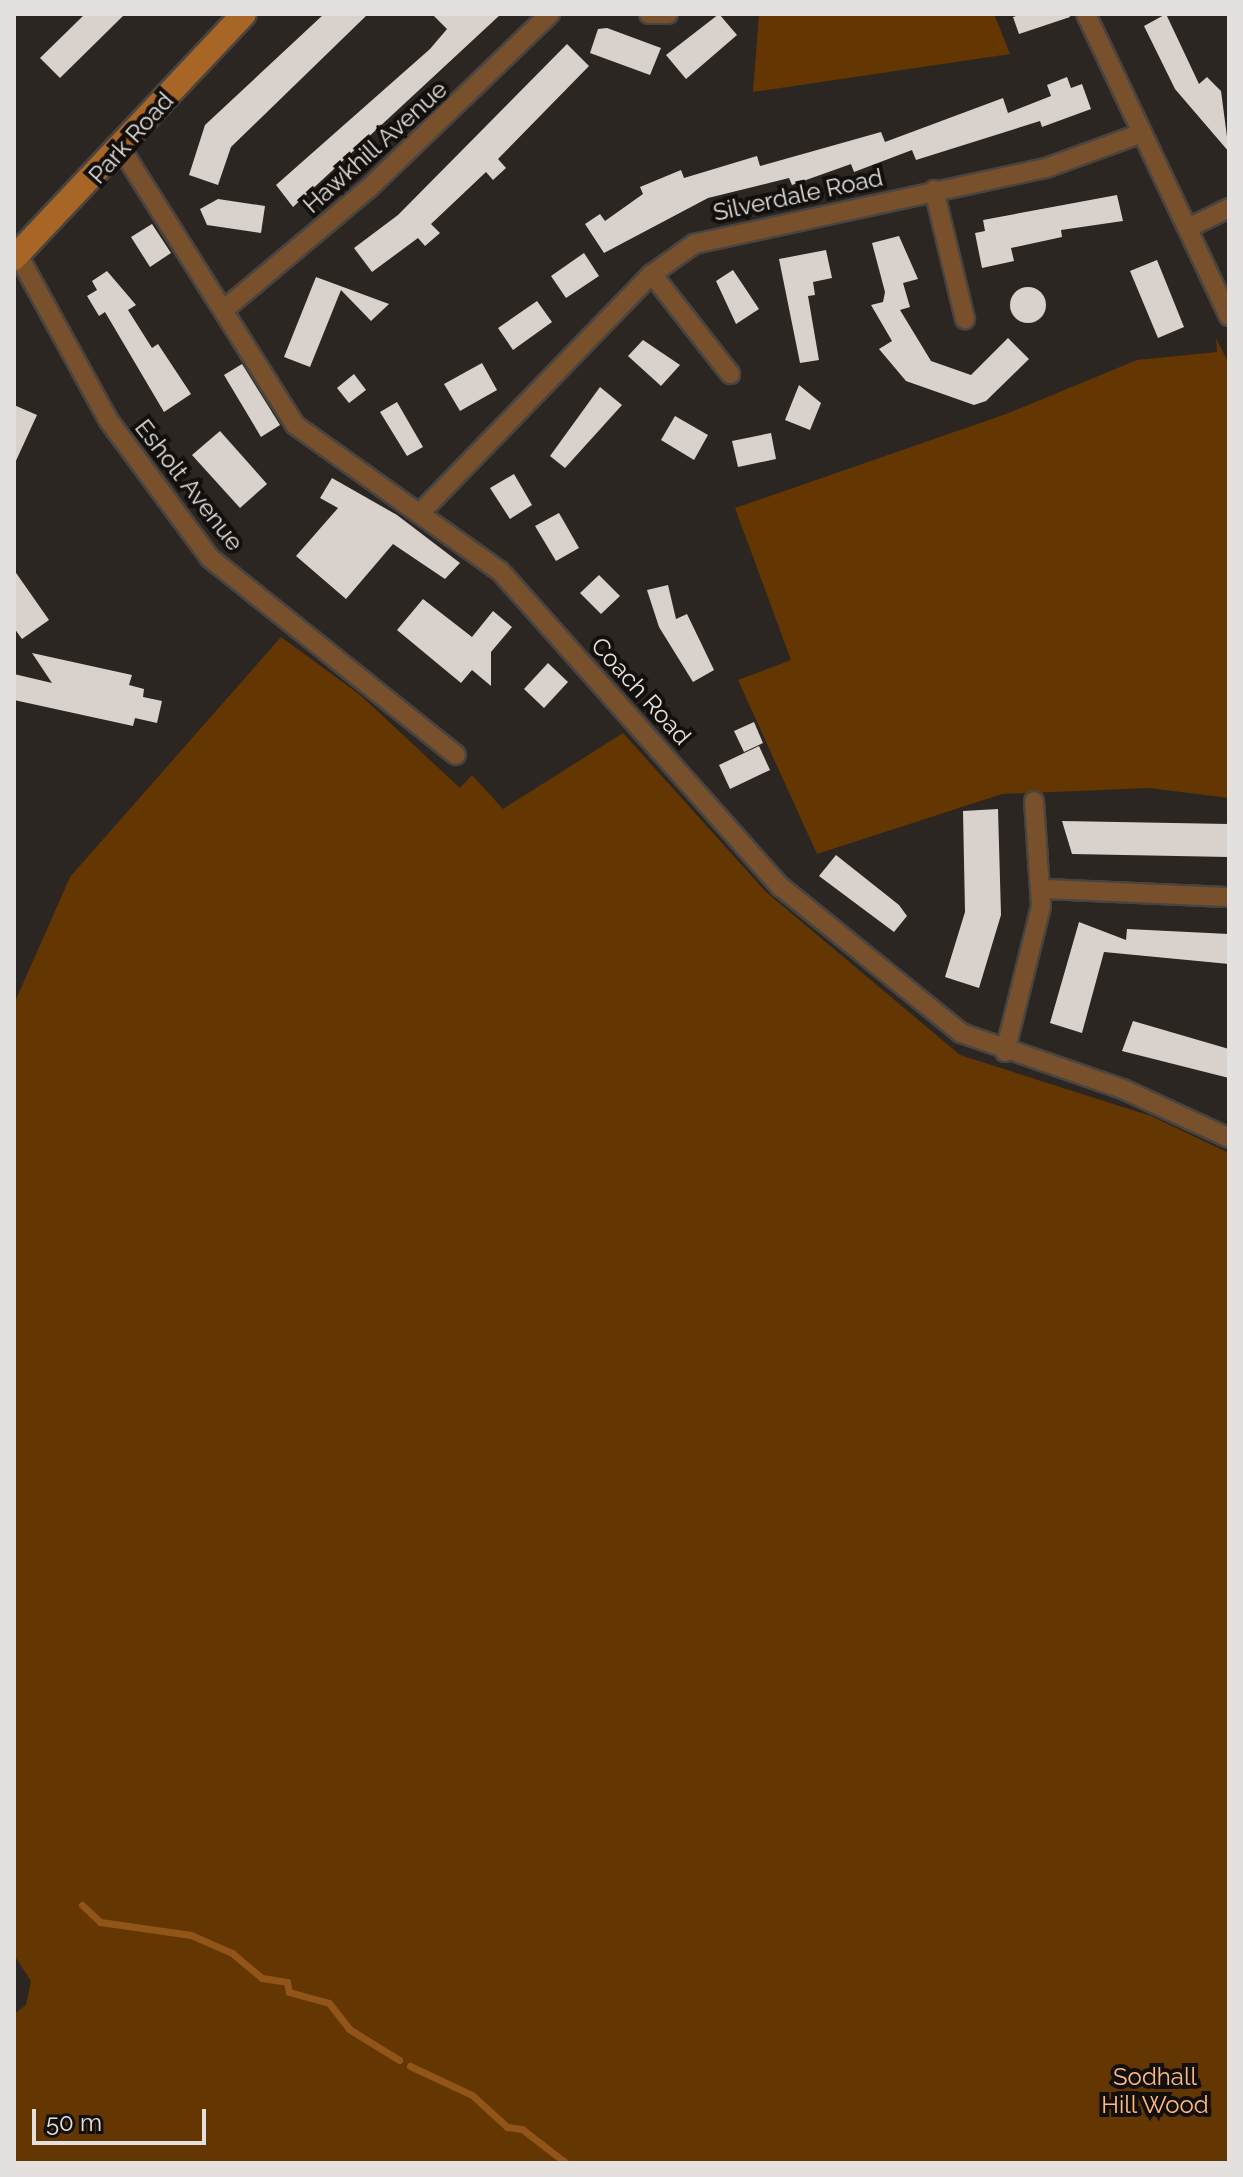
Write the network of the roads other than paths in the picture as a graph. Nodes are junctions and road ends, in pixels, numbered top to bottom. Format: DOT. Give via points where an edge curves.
graph roads {
  1 [pos="244,14"];
  2 [pos="550,14"];
  3 [pos="649,14"];
  4 [pos="668,14"];
  5 [pos="1086,14"];
  6 [pos="1142,133"];
  7 [pos="122,150"];
  8 [pos="934,190"];
  9 [pos="1229,208"];
  10 [pos="1188,228"];
  11 [pos="16,256"];
  12 [pos="652,274"];
  13 [pos="226,308"];
  14 [pos="1229,316"];
  15 [pos="965,319"];
  16 [pos="730,374"];
  17 [pos="422,511"];
  18 [pos="456,755"];
  19 [pos="1034,801"];
  20 [pos="1043,889"];
  21 [pos="1229,897"];
  22 [pos="1005,1052"];
  23 [pos="1229,1138"];
  1 -- 7 [label="main road, Park Road"];
  2 -- 13 [label="street, Hawkhill Avenue" via="370,187"];
  3 -- 4 [label="street"];
  5 -- 6 [label="street"];
  6 -- 8 [label="street, Silverdale Road" via="1046,168"];
  6 -- 10 [label="street"];
  7 -- 11 [label="main road, Park Road"];
  7 -- 13 [label="street, Coach Road"];
  8 -- 12 [label="street, Silverdale Road" via="735,230 694,244"];
  8 -- 15 [label="street"];
  9 -- 10 [label="street"];
  10 -- 14 [label="street"];
  11 -- 18 [label="street, Esholt Avenue" via="109,421 210,558"];
  12 -- 16 [label="street"];
  12 -- 17 [label="street, Silverdale Road"];
  13 -- 17 [label="street, Coach Road" via="295,425"];
  17 -- 22 [label="street, Coach Road" via="500,571 781,887 907,996"];
  19 -- 20 [label="street"];
  20 -- 21 [label="street"];
  20 -- 22 [label="street"];
  22 -- 23 [label="street, Coach Road" via="1123,1089"];
}
